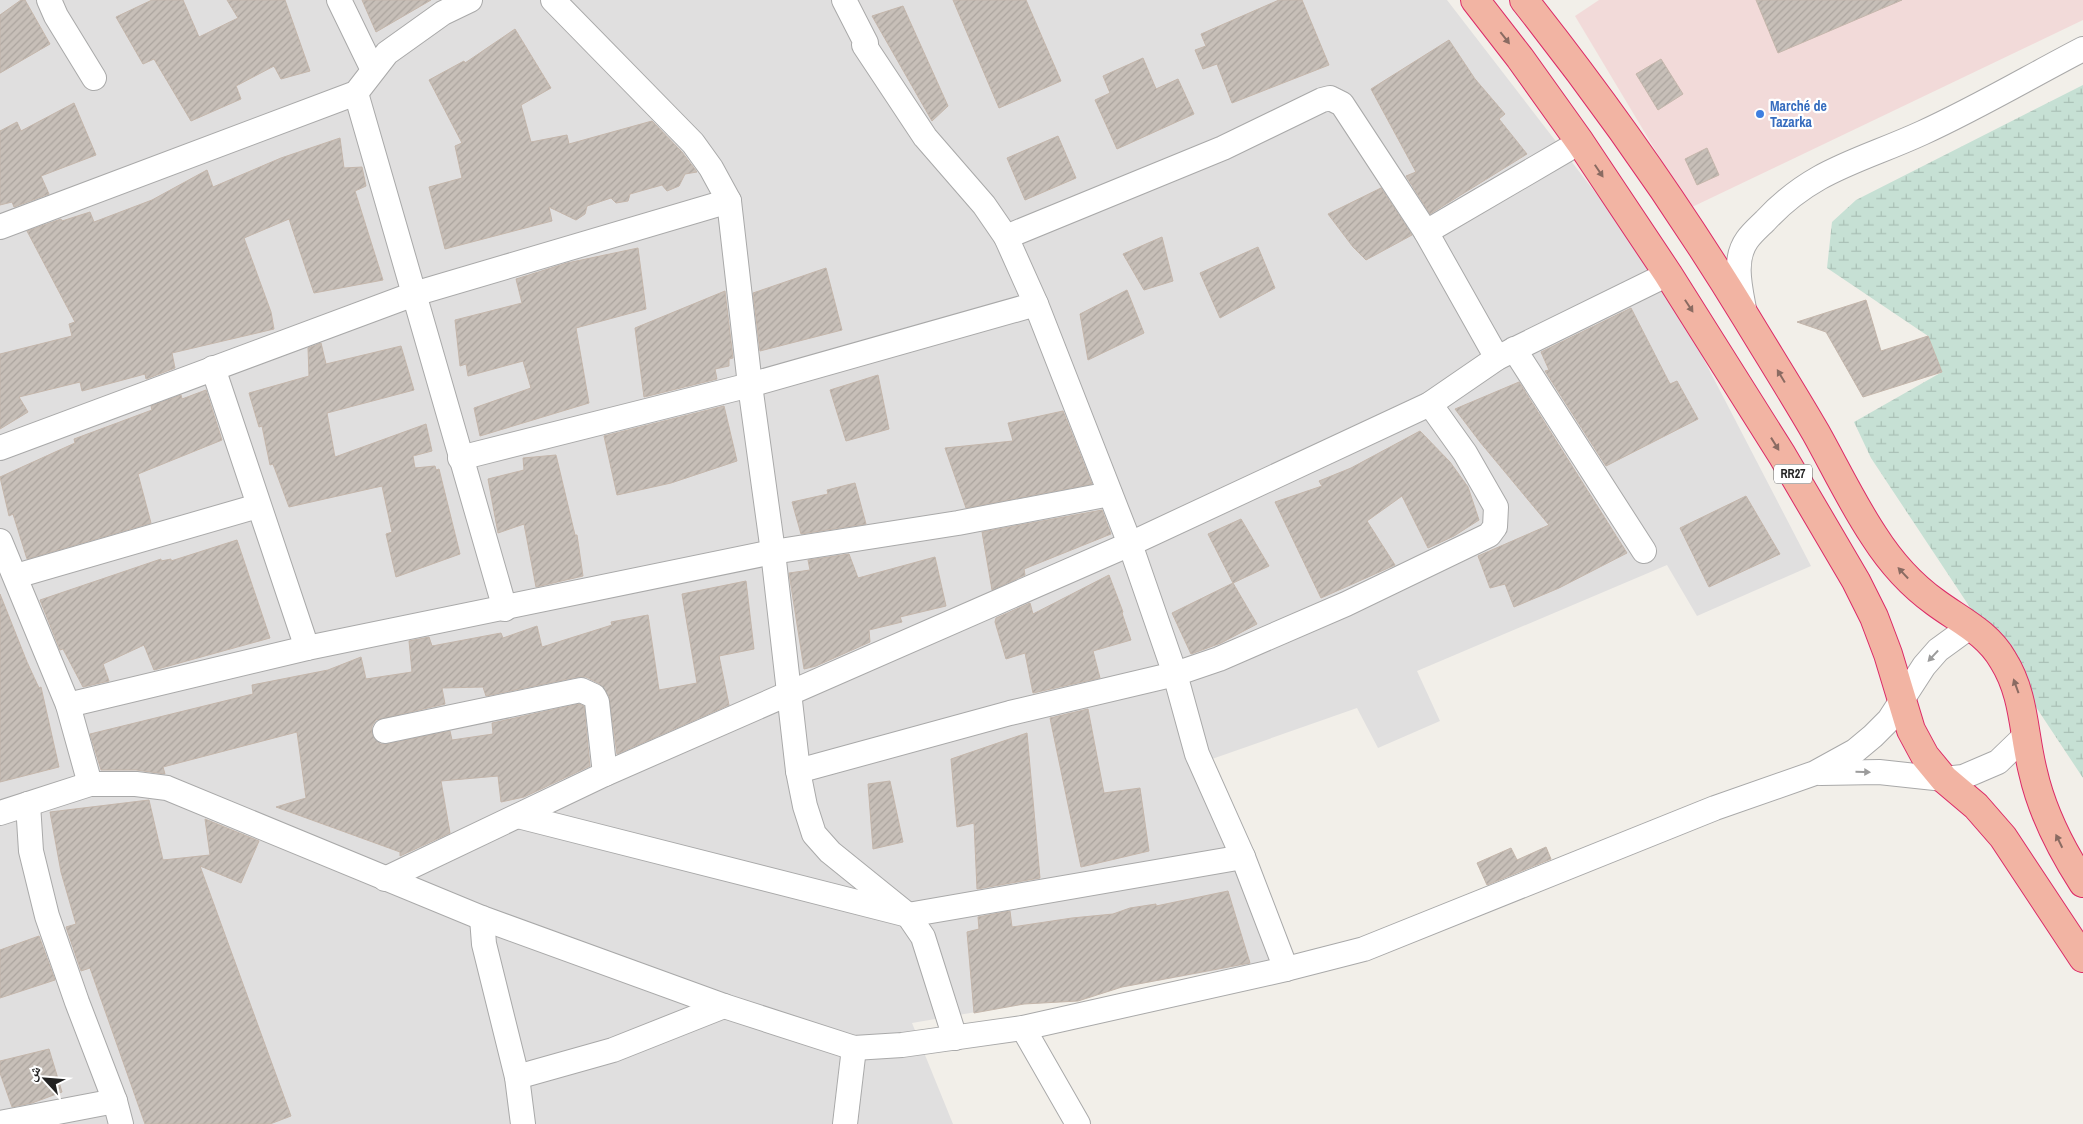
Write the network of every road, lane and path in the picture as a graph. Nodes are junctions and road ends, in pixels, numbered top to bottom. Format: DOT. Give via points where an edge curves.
graph roads {
  1 [pos="49,0"];
  2 [pos="339,0"];
  3 [pos="470,0"];
  4 [pos="553,0"];
  5 [pos="844,0"];
  6 [pos="1475,0"];
  7 [pos="1524,0"];
  8 [pos="2083,49"];
  9 [pos="373,70"];
  10 [pos="94,78"];
  11 [pos="356,92"];
  12 [pos="1580,142"];
  13 [pos="729,201"];
  14 [pos="0,227"];
  15 [pos="1426,232"];
  16 [pos="1006,237"];
  17 [pos="1668,274"];
  18 [pos="414,294"];
  19 [pos="1036,304"];
  20 [pos="1745,316"];
  21 [pos="1505,353"];
  22 [pos="213,368"];
  23 [pos="750,385"];
  24 [pos="1430,404"];
  25 [pos="0,448"];
  26 [pos="460,458"];
  27 [pos="1110,494"];
  28 [pos="258,506"];
  29 [pos="0,541"];
  30 [pos="1130,544"];
  31 [pos="1644,551"];
  32 [pos="773,552"];
  33 [pos="16,576"];
  34 [pos="505,609"];
  35 [pos="1971,626"];
  36 [pos="307,648"];
  37 [pos="1175,674"];
  38 [pos="790,694"];
  39 [pos="1901,702"];
  40 [pos="68,705"];
  41 [pos="386,731"];
  42 [pos="2025,736"];
  43 [pos="798,771"];
  44 [pos="1815,773"];
  45 [pos="605,774"];
  46 [pos="1944,779"];
  47 [pos="90,784"];
  48 [pos="28,804"];
  49 [pos="0,813"];
  50 [pos="518,816"];
  51 [pos="1243,857"];
  52 [pos="385,879"];
  53 [pos="2083,883"];
  54 [pos="908,915"];
  55 [pos="482,918"];
  56 [pos="2083,958"];
  57 [pos="1286,969"];
  58 [pos="724,1006"];
  59 [pos="1023,1028"];
  60 [pos="954,1038"];
  61 [pos="854,1048"];
  62 [pos="518,1076"];
  63 [pos="115,1101"];
  64 [pos="0,1123"];
  65 [pos="121,1124"];
  66 [pos="523,1124"];
  67 [pos="846,1124"];
  68 [pos="1078,1124"];
  1 -- 10 [label="street"];
  2 -- 9 [label="street"];
  3 -- 9 [label="street" via="443,13 404,40"];
  4 -- 13 [label="street" via="693,143"];
  5 -- 16 [label="street" via="866,43 864,45 925,137 984,205"];
  6 -- 12 [label="highway, RR27, one-way"];
  7 -- 20 [label="highway, RR27" via="1605,108"];
  8 -- 20 [label="street" via="1923,133 1830,170 1795,192 1747,240 1742,250 1739,273"];
  9 -- 11 [label="street"];
  11 -- 14 [label="street"];
  11 -- 18 [label="street"];
  12 -- 15 [label="street"];
  12 -- 17 [label="highway, RR27, one-way"];
  13 -- 18 [label="street"];
  13 -- 23 [label="street"];
  15 -- 16 [label="street" via="1342,104 1330,98 1223,148"];
  15 -- 21 [label="street"];
  16 -- 19 [label="street"];
  17 -- 21 [label="street"];
  17 -- 39 [label="highway, RR27, one-way" via="1782,455 1856,581 1888,654"];
  18 -- 22 [label="street"];
  18 -- 26 [label="street"];
  19 -- 23 [label="street"];
  19 -- 27 [label="street"];
  35 -- 20 [label="highway, RR27, one-way" via="1935,602 1890,559"];
  21 -- 24 [label="street"];
  21 -- 31 [label="street"];
  22 -- 25 [label="street"];
  22 -- 28 [label="street"];
  23 -- 26 [label="street"];
  23 -- 32 [label="street"];
  24 -- 30 [label="street"];
  24 -- 37 [label="street" via="1465,453 1496,507 1495,527 1489,535 1346,604 1219,659"];
  26 -- 34 [label="street"];
  27 -- 30 [label="street"];
  27 -- 32 [label="street" via="958,523"];
  28 -- 33 [label="street"];
  28 -- 36 [label="street"];
  29 -- 33 [label="street"];
  30 -- 37 [label="street"];
  30 -- 38 [label="street"];
  32 -- 34 [label="street"];
  32 -- 38 [label="street"];
  33 -- 40 [label="street"];
  34 -- 36 [label="street"];
  35 -- 39 [label="street, one-way" via="1938,650"];
  42 -- 35 [label="highway, RR27, one-way" via="2023,708 2015,682 2002,657"];
  36 -- 40 [label="street"];
  37 -- 43 [label="street" via="1010,713"];
  37 -- 51 [label="street" via="1198,754"];
  38 -- 43 [label="street"];
  38 -- 45 [label="street"];
  39 -- 44 [label="street" via="1889,720 1855,751"];
  39 -- 46 [label="highway, RR27" via="1925,756"];
  40 -- 47 [label="street"];
  41 -- 45 [label="street" via="581,690 594,696 597,702"];
  42 -- 46 [label="street" via="1998,762 1963,777"];
  53 -- 42 [label="highway, RR27, one-way" via="2044,810"];
  43 -- 54 [label="street" via="814,834 830,852"];
  44 -- 46 [label="street, one-way" via="1879,772"];
  44 -- 57 [label="street" via="1715,808 1364,949"];
  45 -- 50 [label="street"];
  46 -- 56 [label="highway, RR27" via="1976,806 2004,837"];
  47 -- 48 [label="street"];
  47 -- 52 [label="street" via="167,788"];
  48 -- 49 [label="street"];
  48 -- 63 [label="street" via="31,851 47,916"];
  50 -- 52 [label="street"];
  50 -- 54 [label="street"];
  51 -- 54 [label="street"];
  51 -- 57 [label="street"];
  52 -- 55 [label="street"];
  54 -- 60 [label="street" via="923,938"];
  55 -- 58 [label="street"];
  55 -- 62 [label="street" via="484,944"];
  57 -- 59 [label="street"];
  58 -- 61 [label="street"];
  58 -- 62 [label="street" via="613,1050"];
  59 -- 60 [label="street"];
  59 -- 68 [label="street"];
  60 -- 61 [label="street"];
  61 -- 67 [label="street"];
  62 -- 66 [label="street"];
  63 -- 64 [label="street"];
  63 -- 65 [label="street"];
}
